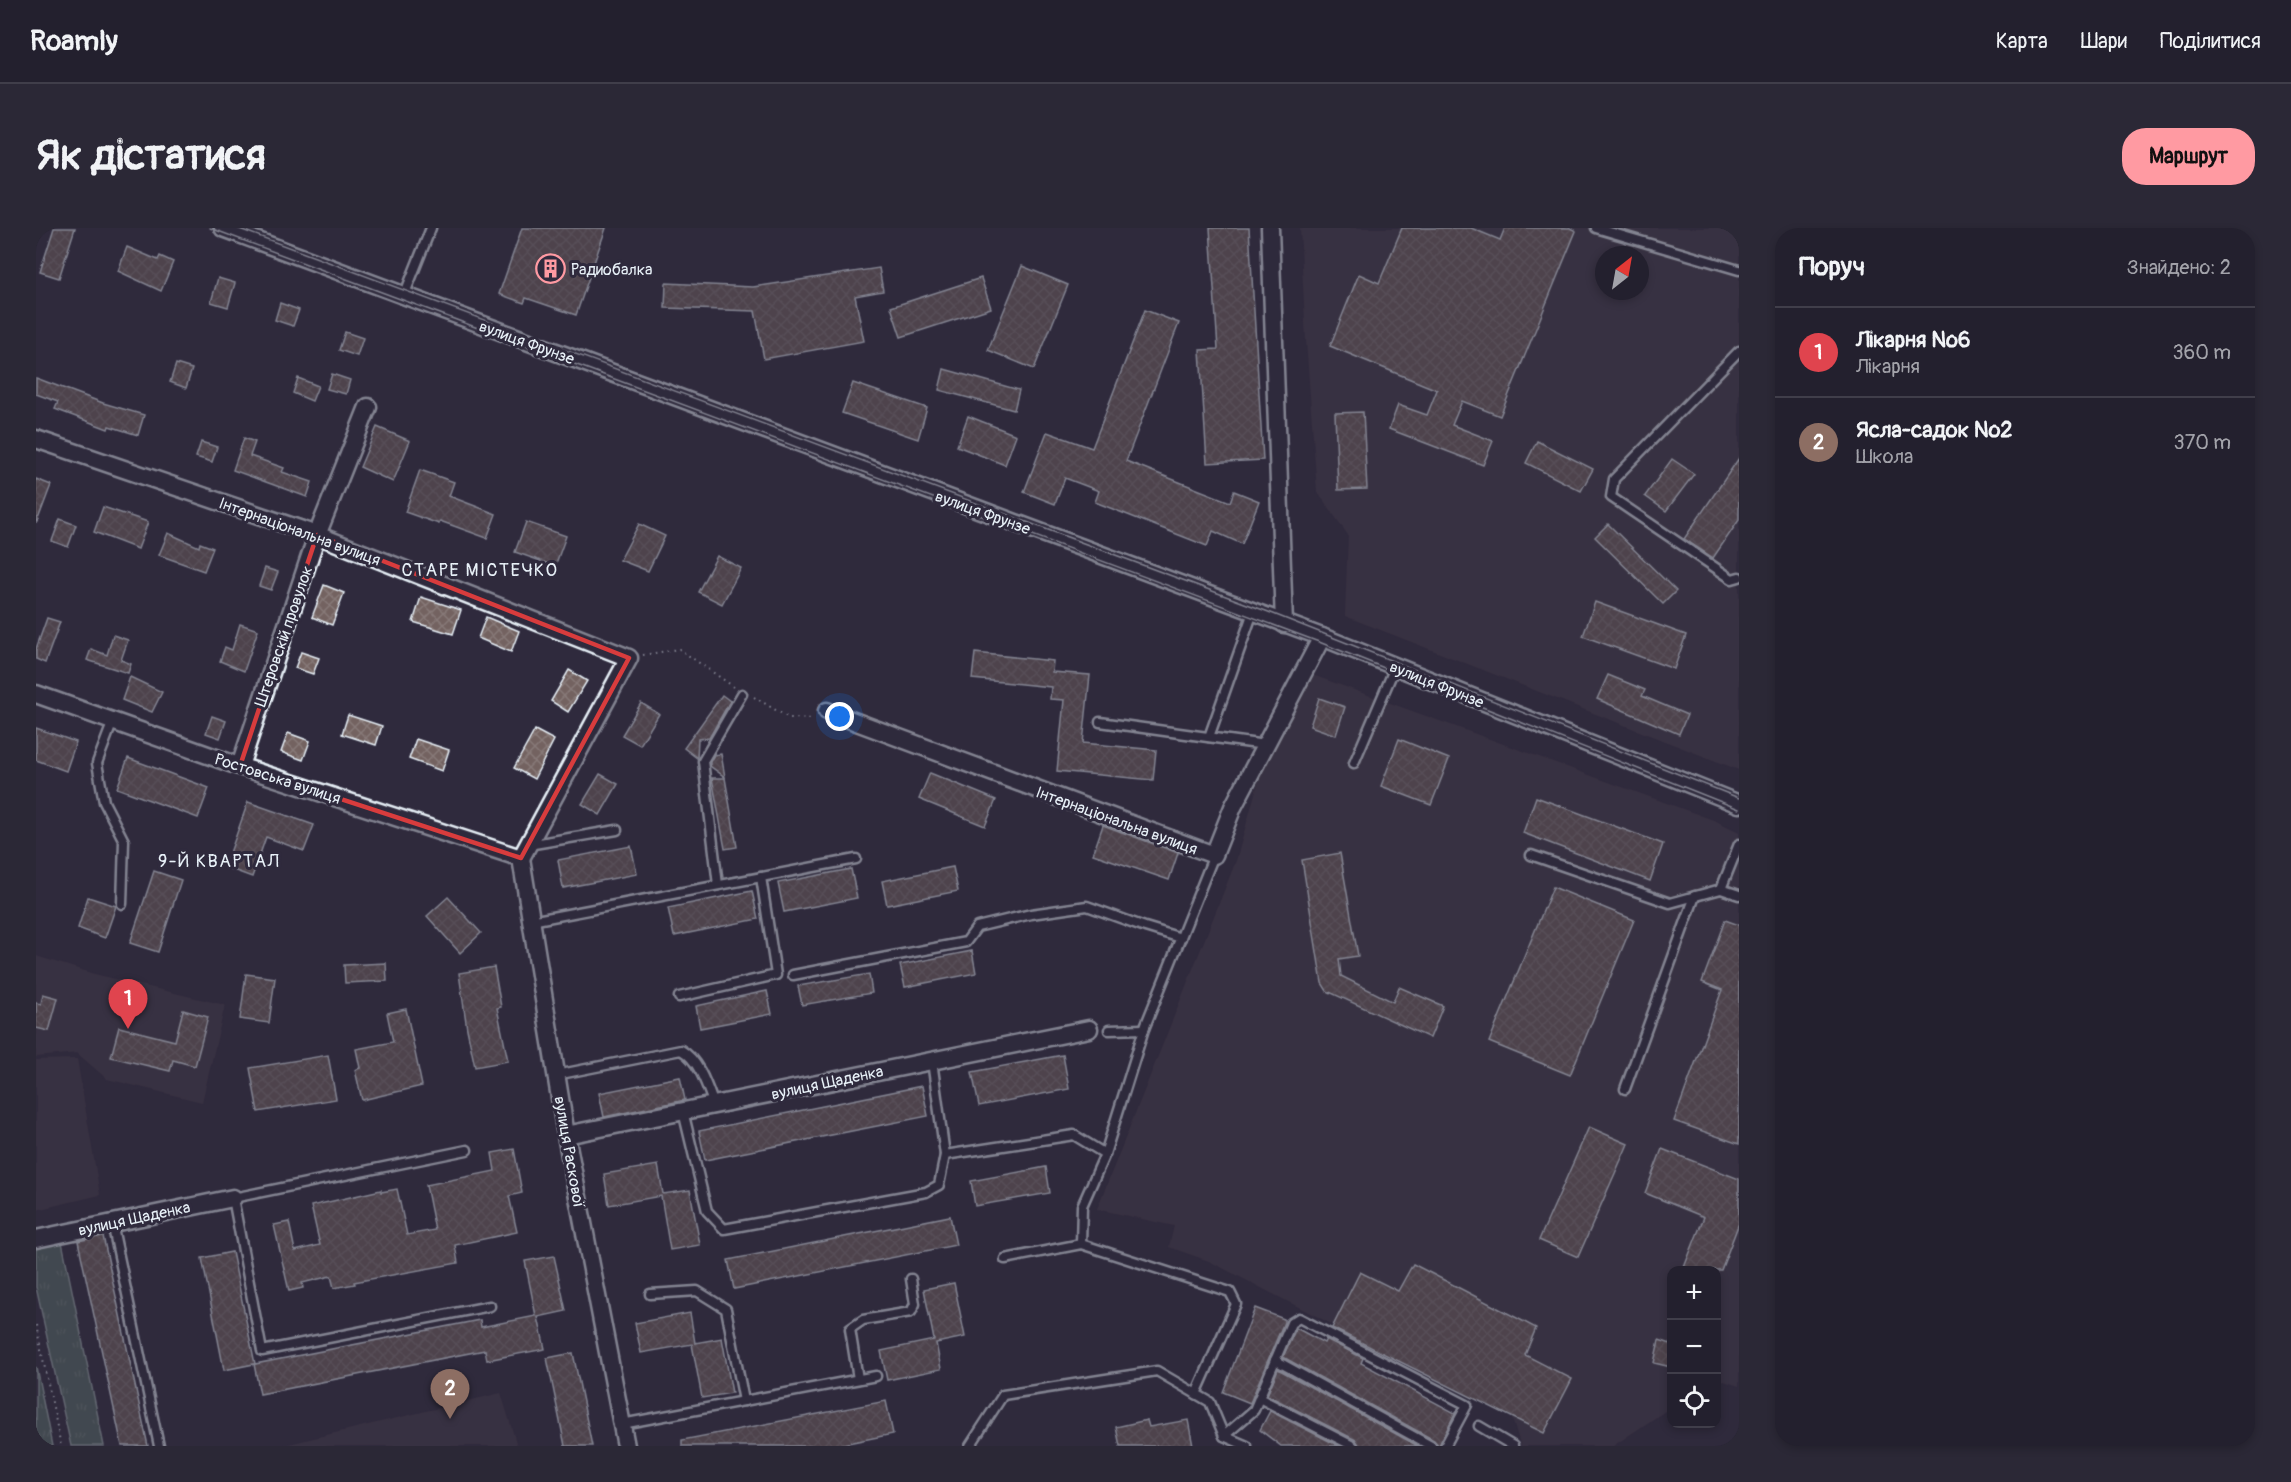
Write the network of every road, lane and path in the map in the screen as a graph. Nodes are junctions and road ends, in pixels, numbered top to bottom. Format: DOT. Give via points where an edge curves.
graph roads {
  1 [pos="223,228"];
  2 [pos="431,228"];
  3 [pos="1270,228"];
  4 [pos="1596,228"];
  5 [pos="1739,270"];
  6 [pos="404,296"];
  7 [pos="1739,351"];
  8 [pos="368,406"];
  9 [pos="36,439"];
  10 [pos="317,535"];
  11 [pos="1739,577"];
  12 [pos="1253,612"];
  13 [pos="1284,624"];
  14 [pos="1322,637"];
  15 [pos="629,658"];
  16 [pos="1395,667"];
  17 [pos="36,694"];
  18 [pos="742,694"];
  19 [pos="827,711"];
  20 [pos="112,721"];
  21 [pos="1100,722"];
  22 [pos="1209,737"];
  23 [pos="1265,746"];
  24 [pos="1354,763"];
  25 [pos="240,766"];
  26 [pos="1739,804"];
  27 [pos="617,830"];
  28 [pos="1739,844"];
  29 [pos="524,851"];
  30 [pos="1214,855"];
  31 [pos="1531,855"];
  32 [pos="856,859"];
  33 [pos="761,877"];
  34 [pos="718,885"];
  35 [pos="1721,889"];
  36 [pos="1695,896"];
  37 [pos="1739,896"];
  38 [pos="122,904"];
  39 [pos="531,921"];
  40 [pos="1181,938"];
  41 [pos="793,975"];
  42 [pos="679,997"];
  43 [pos="1089,1029"];
  44 [pos="1144,1029"];
  45 [pos="1109,1030"];
  46 [pos="932,1061"];
  47 [pos="556,1075"];
  48 [pos="1624,1089"];
  49 [pos="714,1105"];
  50 [pos="683,1111"];
  51 [pos="566,1135"];
  52 [pos="467,1150"];
  53 [pos="1105,1154"];
  54 [pos="945,1155"];
  55 [pos="233,1198"];
  56 [pos="112,1223"];
  57 [pos="36,1239"];
  58 [pos="1081,1244"];
  59 [pos="1005,1259"];
  60 [pos="911,1279"];
  61 [pos="650,1294"];
  62 [pos="490,1306"];
  63 [pos="36,1325"];
  64 [pos="1275,1360"];
  65 [pos="876,1376"];
  66 [pos="858,1379"];
  67 [pos="1196,1394"];
  68 [pos="1259,1398"];
  69 [pos="744,1401"];
  70 [pos="622,1424"];
  71 [pos="1479,1426"];
  72 [pos="1224,1436"];
  73 [pos="61,1446"];
  74 [pos="159,1446"];
  75 [pos="626,1446"];
  76 [pos="970,1446"];
  77 [pos="1247,1446"];
  78 [pos="1353,1446"];
  79 [pos="1431,1446"];
  80 [pos="1445,1446"];
  81 [pos="1513,1446"];
  1 -- 6 [label="street, вулиця Фрунзе"];
  2 -- 6 [label="lane"];
  3 -- 13 [label="street"];
  4 -- 5 [label="lane"];
  6 -- 12 [label="street, вулиця Фрунзе"];
  7 -- 11 [label="lane" via="1614,479 1611,497 1732,579"];
  8 -- 10 [label="street, Штеровскій провулок"];
  9 -- 10 [label="street, Інтернаціональна вулиця"];
  10 -- 15 [label="street, Інтернаціональна вулиця"];
  10 -- 25 [label="street, Штеровскій провулок"];
  12 -- 13 [label="street, вулиця Фрунзе"];
  12 -- 22 [label="lane"];
  13 -- 14 [label="street, вулиця Фрунзе"];
  14 -- 16 [label="street, вулиця Фрунзе"];
  14 -- 23 [label="street, Інтернаціональна вулиця"];
  15 -- 18 [label="path" via="678,649"];
  15 -- 29 [label="street"];
  16 -- 24 [label="lane"];
  16 -- 26 [label="street, вулиця Фрунзе"];
  17 -- 20 [label="street, Ростовська вулиця"];
  18 -- 19 [label="path" via="789,718 812,720"];
  18 -- 34 [label="lane" via="703,761"];
  19 -- 30 [label="street, Інтернаціональна вулиця"];
  20 -- 25 [label="street, Ростовська вулиця"];
  20 -- 38 [label="lane" via="97,763 104,802 124,841"];
  21 -- 22 [label="lane"];
  22 -- 23 [label="lane"];
  23 -- 30 [label="street, Інтернаціональна вулиця" via="1233,807"];
  25 -- 29 [label="street, Ростовська вулиця"];
  27 -- 29 [label="lane"];
  28 -- 35 [label="lane"];
  29 -- 39 [label="street, вулиця Раскової"];
  30 -- 40 [label="lane"];
  31 -- 36 [label="lane" via="1670,903"];
  32 -- 33 [label="lane"];
  33 -- 34 [label="lane"];
  33 -- 42 [label="lane" via="776,975"];
  34 -- 39 [label="lane"];
  35 -- 36 [label="lane"];
  35 -- 37 [label="lane"];
  36 -- 48 [label="lane"];
  39 -- 47 [label="street, вулиця Раскової"];
  40 -- 41 [label="lane" via="1087,906 977,927 966,942"];
  40 -- 44 [label="lane"];
  43 -- 46 [label="street, вулиця Щаденка"];
  44 -- 45 [label="lane"];
  44 -- 53 [label="lane"];
  46 -- 49 [label="street, вулиця Щаденка"];
  46 -- 54 [label="lane"];
  47 -- 49 [label="lane" via="681,1050 691,1055"];
  47 -- 51 [label="street, вулиця Раскової"];
  49 -- 50 [label="street, вулиця Щаденка"];
  50 -- 51 [label="street, вулиця Щаденка"];
  50 -- 54 [label="lane" via="707,1211 724,1228 926,1192 939,1185"];
  51 -- 70 [label="street, вулиця Раскової"];
  52 -- 55 [label="lane"];
  53 -- 54 [label="lane" via="1074,1135"];
  53 -- 58 [label="lane" via="1082,1206"];
  55 -- 56 [label="street, вулиця Щаденка"];
  55 -- 62 [label="lane" via="262,1352"];
  56 -- 57 [label="street, вулиця Щаденка"];
  56 -- 74 [label="lane"];
  58 -- 59 [label="lane"];
  58 -- 67 [label="lane" via="1230,1292 1236,1304"];
  60 -- 66 [label="lane" via="915,1304 910,1312 863,1320 850,1329"];
  61 -- 69 [label="lane" via="697,1291 726,1309"];
  63 -- 73 [label="path"];
  64 -- 68 [label="lane"];
  64 -- 79 [label="lane"];
  64 -- 80 [label="lane" via="1291,1323 1299,1317 1467,1405"];
  65 -- 66 [label="lane"];
  66 -- 69 [label="lane"];
  67 -- 72 [label="lane" via="1210,1402"];
  67 -- 76 [label="lane" via="1157,1371 1003,1395"];
  68 -- 72 [label="lane" via="1254,1410"];
  68 -- 78 [label="lane"];
  69 -- 70 [label="lane"];
  70 -- 75 [label="street, вулиця Раскової"];
  71 -- 81 [label="lane"];
  72 -- 77 [label="lane"];
}
